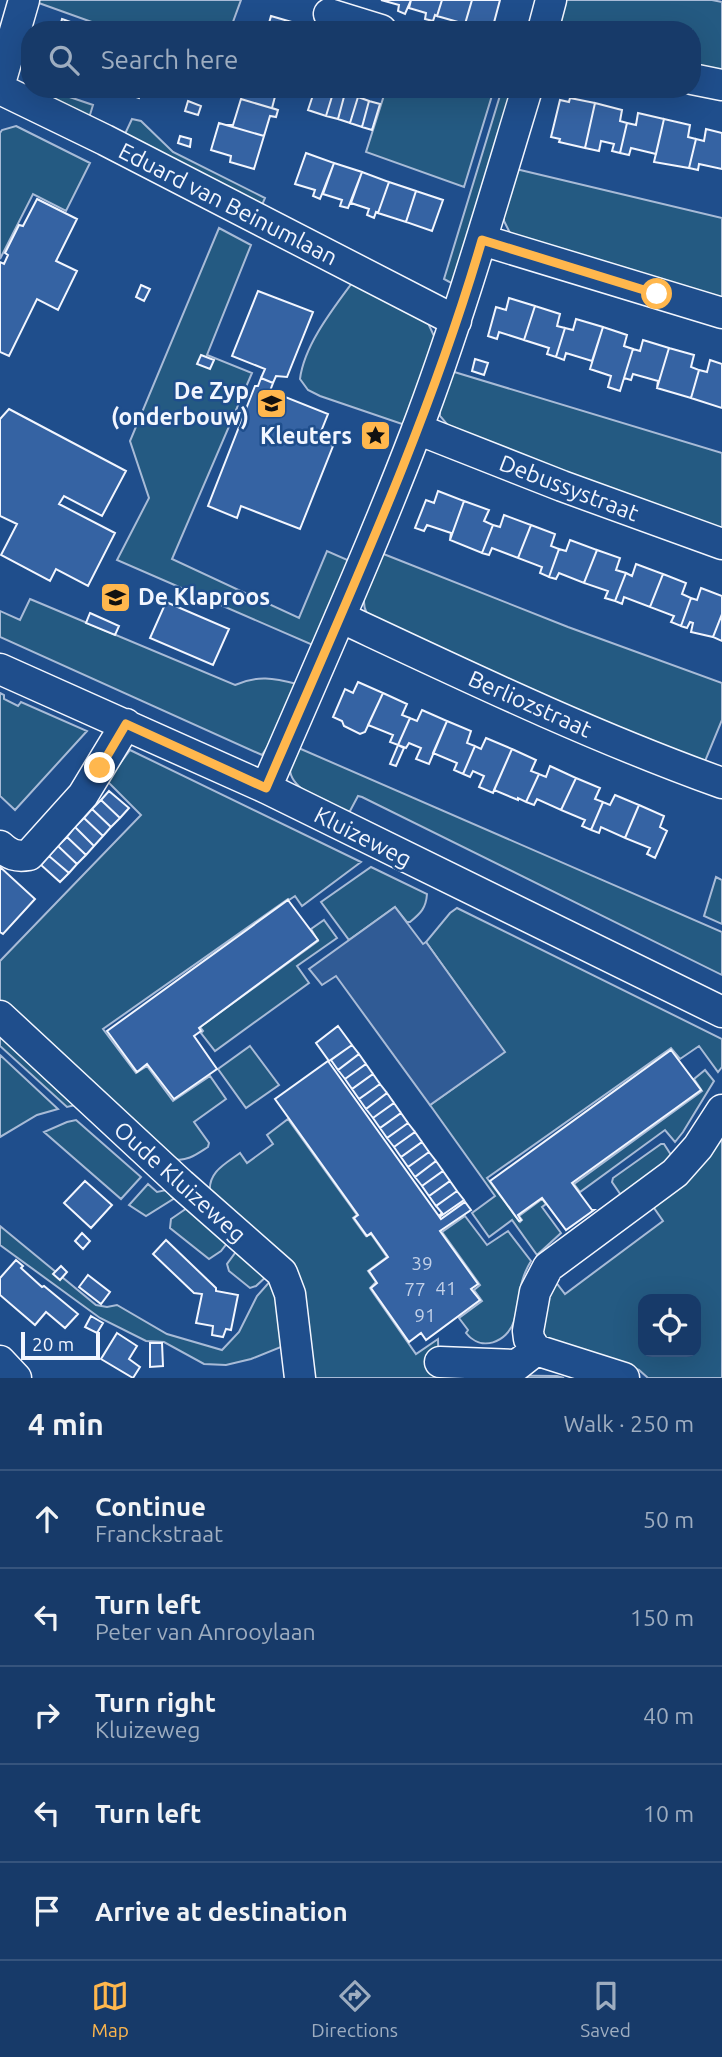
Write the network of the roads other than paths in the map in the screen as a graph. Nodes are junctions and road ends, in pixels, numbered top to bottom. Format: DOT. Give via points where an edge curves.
graph roads {
  1 [pos="24,0"];
  2 [pos="551,0"];
  3 [pos="330,14"];
  4 [pos="352,21"];
  5 [pos="546,21"];
  6 [pos="701,81"];
  7 [pos="0,83"];
  8 [pos="722,85"];
  9 [pos="0,89"];
  10 [pos="524,98"];
  11 [pos="482,240"];
  12 [pos="722,313"];
  13 [pos="456,321"];
  14 [pos="417,429"];
  15 [pos="722,544"];
  16 [pos="340,617"];
  17 [pos="0,669"];
  18 [pos="126,724"];
  19 [pos="722,783"];
  20 [pos="266,788"];
  21 [pos="0,846"];
  22 [pos="722,1012"];
  23 [pos="0,1017"];
  24 [pos="722,1110"];
  25 [pos="536,1350"];
  26 [pos="0,1362"];
  27 [pos="440,1363"];
  28 [pos="16,1378"];
  29 [pos="300,1378"];
  30 [pos="624,1378"];
  1 -- 7 [label="street"];
  2 -- 5 [label="street"];
  3 -- 4 [label="street"];
  6 -- 8 [label="street"];
  9 -- 13 [label="street, Eduard van Beinumlaan"];
  10 -- 11 [label="street"];
  11 -- 12 [label="street"];
  11 -- 13 [label="street"];
  13 -- 14 [label="street"];
  14 -- 15 [label="street, Debussystraat"];
  14 -- 16 [label="street"];
  16 -- 19 [label="street, Berliozstraat" via="509,696"];
  16 -- 20 [label="street"];
  17 -- 18 [label="street, Kluizeweg"];
  18 -- 20 [label="street, Kluizeweg"];
  18 -- 21 [label="street" via="83,795 29,855 9,855"];
  20 -- 22 [label="street, Kluizeweg"];
  23 -- 29 [label="street, Oude Kluizeweg" via="282,1273 290,1294"];
  24 -- 25 [label="street" via="675,1173 548,1267 535,1292 528,1331"];
  25 -- 27 [label="street" via="517,1365"];
  25 -- 30 [label="street"];
  26 -- 28 [label="street"];
}
